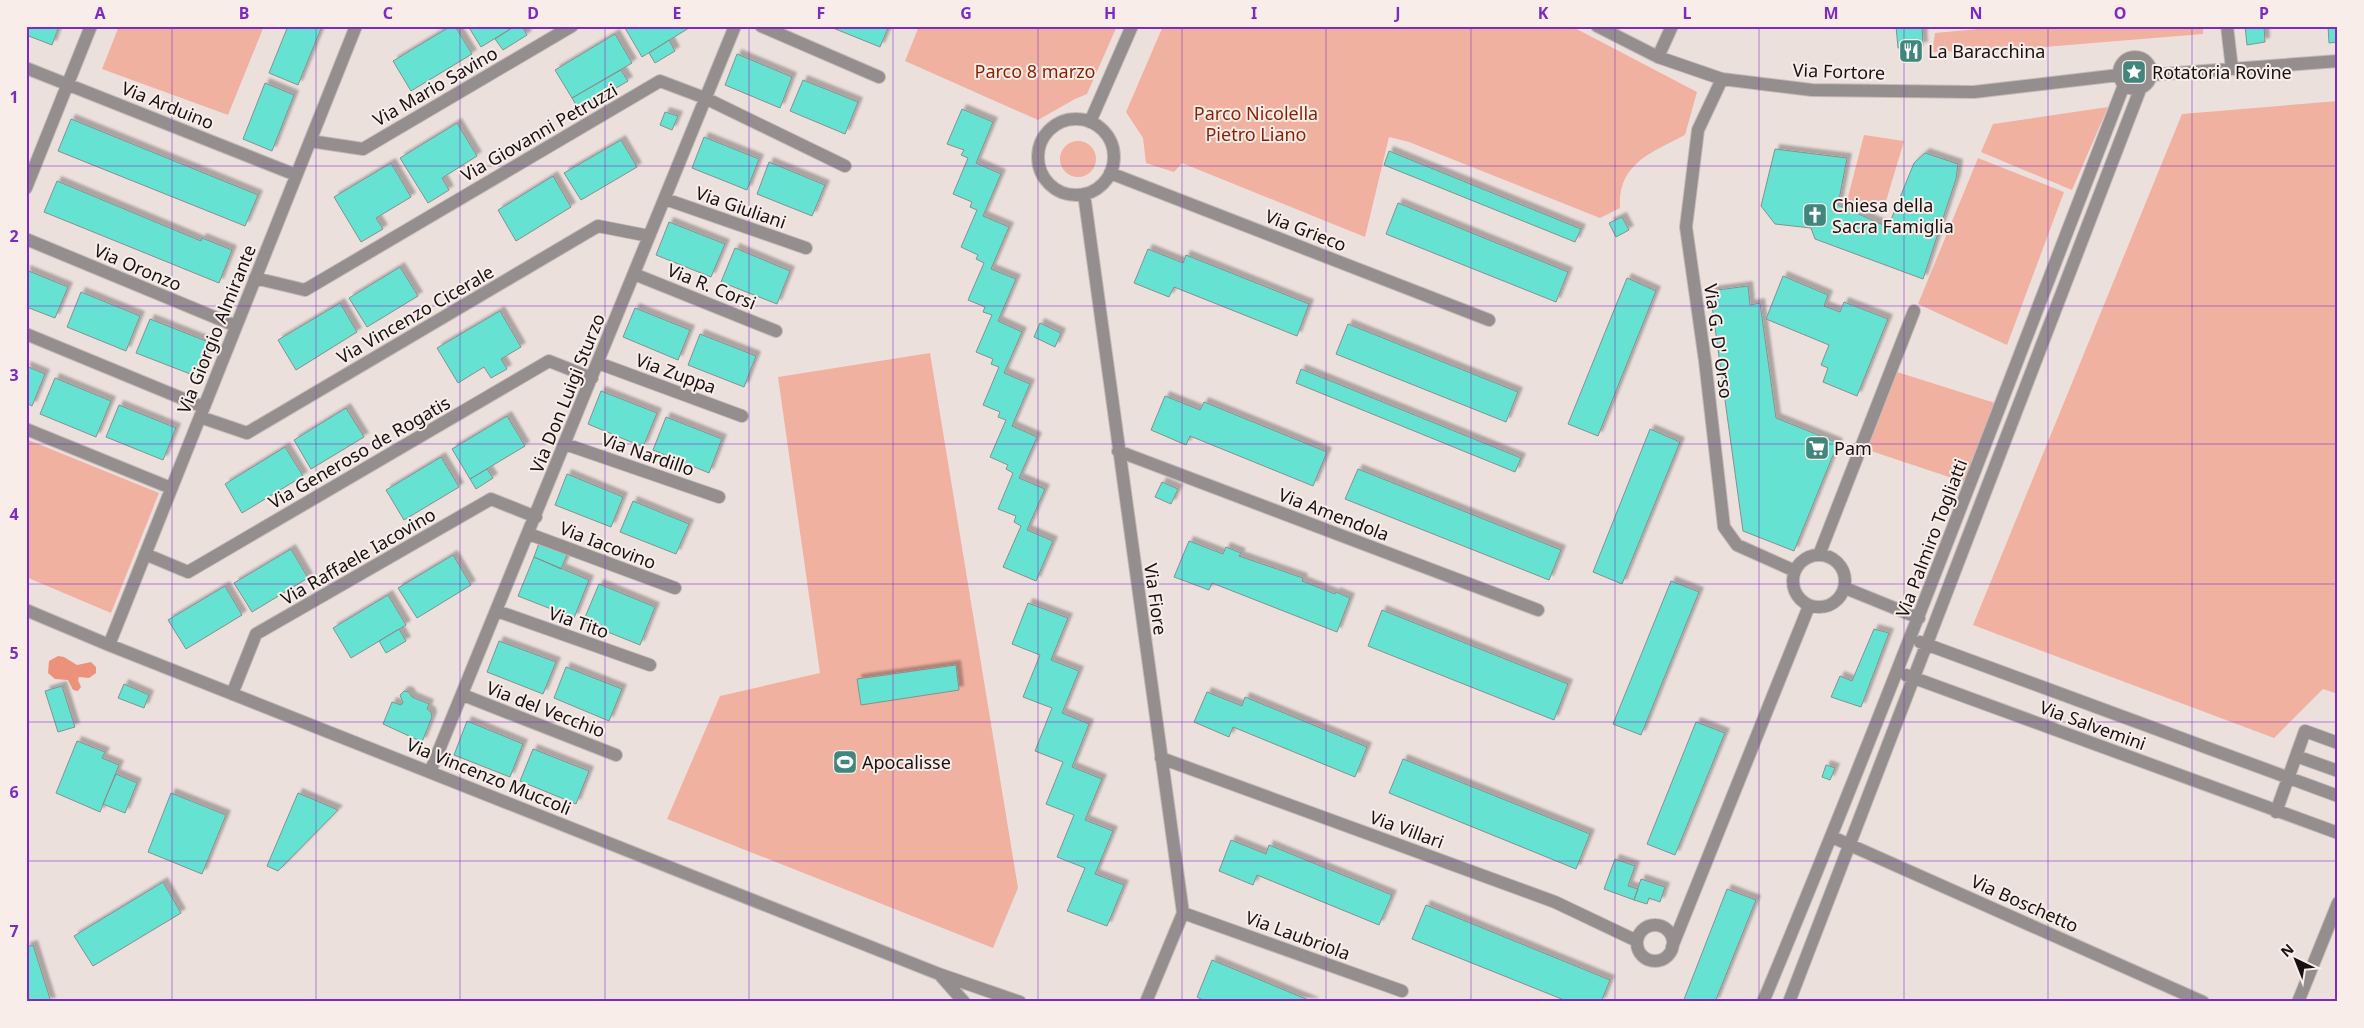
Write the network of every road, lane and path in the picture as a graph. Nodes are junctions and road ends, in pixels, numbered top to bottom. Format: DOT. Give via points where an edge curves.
graph roads {
  1 [pos="91,26"];
  2 [pos="356,26"];
  3 [pos="572,26"];
  4 [pos="735,26"];
  5 [pos="761,26"];
  6 [pos="1132,26"];
  7 [pos="1597,26"];
  8 [pos="1672,26"];
  9 [pos="2227,26"];
  10 [pos="1658,57"];
  11 [pos="2338,62"];
  12 [pos="26,68"];
  13 [pos="2232,69"];
  14 [pos="2150,75"];
  15 [pos="879,76"];
  16 [pos="1722,79"];
  17 [pos="2122,80"];
  18 [pos="68,84"];
  19 [pos="2142,87"];
  20 [pos="706,98"];
  21 [pos="1090,122"];
  22 [pos="310,141"];
  23 [pos="845,166"];
  24 [pos="1110,173"];
  25 [pos="296,175"];
  26 [pos="26,188"];
  27 [pos="1084,194"];
  28 [pos="665,199"];
  29 [pos="649,236"];
  30 [pos="26,239"];
  31 [pos="806,248"];
  32 [pos="634,274"];
  33 [pos="255,278"];
  34 [pos="1914,312"];
  35 [pos="1489,320"];
  36 [pos="236,326"];
  37 [pos="776,331"];
  38 [pos="26,334"];
  39 [pos="598,363"];
  40 [pos="592,378"];
  41 [pos="201,412"];
  42 [pos="742,416"];
  43 [pos="26,429"];
  44 [pos="565,444"];
  45 [pos="1118,451"];
  46 [pos="171,488"];
  47 [pos="719,497"];
  48 [pos="536,517"];
  49 [pos="529,534"];
  50 [pos="145,554"];
  51 [pos="1819,555"];
  52 [pos="1795,571"];
  53 [pos="675,588"];
  54 [pos="1845,588"];
  55 [pos="1808,606"];
  56 [pos="26,610"];
  57 [pos="1538,610"];
  58 [pos="497,611"];
  59 [pos="1919,618"];
  60 [pos="1911,638"];
  61 [pos="108,645"];
  62 [pos="1928,645"];
  63 [pos="650,665"];
  64 [pos="1897,673"];
  65 [pos="1915,678"];
  66 [pos="232,694"];
  67 [pos="463,695"];
  68 [pos="2338,743"];
  69 [pos="616,755"];
  70 [pos="2296,756"];
  71 [pos="1161,758"];
  72 [pos="2338,771"];
  73 [pos="430,772"];
  74 [pos="2288,778"];
  75 [pos="2338,796"];
  76 [pos="2276,812"];
  77 [pos="2338,833"];
  78 [pos="1832,837"];
  79 [pos="1851,844"];
  80 [pos="2338,903"];
  81 [pos="1183,913"];
  82 [pos="1637,941"];
  83 [pos="1672,947"];
  84 [pos="939,974"];
  85 [pos="1402,990"];
  86 [pos="964,1002"];
  87 [pos="1020,1002"];
  88 [pos="1146,1002"];
  89 [pos="1763,1002"];
  90 [pos="1789,1002"];
  91 [pos="2204,1002"];
  92 [pos="2298,1002"];
  1 -- 18 [label="street"];
  2 -- 22 [label="street, Via Giorgio Almirante"];
  3 -- 22 [label="street, Via Mario Savino" via="363,149"];
  4 -- 20 [label="street, Via Don Luigi Sturzo"];
  5 -- 15 [label="street"];
  6 -- 21 [label="street"];
  7 -- 10 [label="street, Via Fortore"];
  8 -- 10 [label="street"];
  9 -- 13 [label="street"];
  10 -- 16 [label="street, Via Fortore"];
  11 -- 13 [label="street"];
  12 -- 18 [label="street, Via Arduino"];
  13 -- 14 [label="street"];
  14 -- 17 [label="street" via="2149,65 2135,57 2121,64"];
  14 -- 19 [label="street"];
  16 -- 17 [label="street, Via Fortore" via="1812,90 1974,92"];
  16 -- 52 [label="street, Via G. D' Orso" via="1698,130 1686,227 1724,527 1737,545"];
  17 -- 19 [label="street, Via Fortore" via="2132,89"];
  17 -- 59 [label="street, Via Palmiro Togliatti"];
  18 -- 25 [label="street, Via Arduino"];
  18 -- 26 [label="street"];
  19 -- 62 [label="street, Via Palmiro Togliatti"];
  20 -- 23 [label="street, Via Giovanni Petruzzi"];
  20 -- 28 [label="street, Via Don Luigi Sturzo"];
  20 -- 33 [label="street, Via Giovanni Petruzzi" via="660,81 304,290"];
  21 -- 24 [label="street" via="1101,128 1111,142 1114,162"];
  21 -- 27 [label="street" via="1072,120 1054,126 1045,136 1038,160 1045,178 1059,191"];
  22 -- 25 [label="street, Via Giorgio Almirante"];
  24 -- 27 [label="street" via="1104,183"];
  24 -- 35 [label="street, Via Grieco"];
  25 -- 33 [label="street, Via Giorgio Almirante"];
  27 -- 45 [label="street, Via Fiore"];
  28 -- 29 [label="street, Via Don Luigi Sturzo"];
  28 -- 31 [label="street, Via Giuliani"];
  29 -- 32 [label="street, Via Don Luigi Sturzo"];
  29 -- 41 [label="street, Via Vincenzo Cicerale" via="598,226 247,433"];
  30 -- 36 [label="street, Via Oronzo"];
  32 -- 37 [label="street, Via R. Corsi"];
  32 -- 39 [label="street, Via Don Luigi Sturzo"];
  33 -- 36 [label="street, Via Giorgio Almirante"];
  34 -- 51 [label="street"];
  36 -- 41 [label="street, Via Giorgio Almirante"];
  38 -- 41 [label="street"];
  39 -- 40 [label="street, Via Don Luigi Sturzo"];
  39 -- 42 [label="street, Via Zuppa"];
  40 -- 44 [label="street, Via Don Luigi Sturzo"];
  40 -- 50 [label="street, Via Generoso de Rogatis" via="549,361 188,572"];
  41 -- 46 [label="street, Via Giorgio Almirante"];
  43 -- 46 [label="street"];
  44 -- 47 [label="street, Via Nardillo"];
  44 -- 48 [label="street, Via Don Luigi Sturzo"];
  45 -- 57 [label="street, Via Amendola"];
  45 -- 71 [label="street, Via Fiore"];
  46 -- 50 [label="street, Via Giorgio Almirante"];
  48 -- 49 [label="street, Via Don Luigi Sturzo"];
  48 -- 66 [label="street, Via Raffaele Iacovino" via="491,499 256,634"];
  49 -- 53 [label="street, Via Iacovino"];
  49 -- 58 [label="street, Via Don Luigi Sturzo"];
  50 -- 61 [label="street, Via Giorgio Almirante"];
  51 -- 52 [label="street" via="1810,556"];
  51 -- 54 [label="street" via="1837,562 1846,579"];
  52 -- 55 [label="street" via="1794,590"];
  54 -- 55 [label="street" via="1840,597 1828,606"];
  54 -- 59 [label="street"];
  55 -- 83 [label="street"];
  56 -- 61 [label="street, Via Vincenzo Muccoli"];
  58 -- 63 [label="street, Via Tito"];
  58 -- 67 [label="street, Via Don Luigi Sturzo"];
  59 -- 60 [label="street, Via Palmiro Togliatti"];
  60 -- 62 [label="street, Via Salvemini"];
  60 -- 64 [label="street, Via Palmiro Togliatti"];
  61 -- 66 [label="street, Via Vincenzo Muccoli"];
  62 -- 65 [label="street, Via Palmiro Togliatti"];
  62 -- 74 [label="street, Via Salvemini"];
  64 -- 65 [label="street, Via Salvemini"];
  64 -- 78 [label="street, Via Palmiro Togliatti"];
  65 -- 76 [label="street, Via Salvemini"];
  65 -- 79 [label="street, Via Palmiro Togliatti"];
  66 -- 73 [label="street, Via Vincenzo Muccoli"];
  67 -- 69 [label="street, Via del Vecchio"];
  67 -- 73 [label="street, Via Don Luigi Sturzo"];
  68 -- 70 [label="street" via="2305,731"];
  70 -- 72 [label="street"];
  70 -- 74 [label="street"];
  71 -- 81 [label="street, Via Fiore"];
  71 -- 82 [label="street, Via Villari" via="1555,902"];
  73 -- 84 [label="street, Via Vincenzo Muccoli"];
  74 -- 75 [label="street, Via Salvemini"];
  74 -- 76 [label="street"];
  76 -- 77 [label="street, Via Salvemini"];
  78 -- 79 [label="street, Via Boschetto"];
  78 -- 89 [label="street, Via Palmiro Togliatti"];
  79 -- 90 [label="street, Via Palmiro Togliatti"];
  79 -- 91 [label="street, Via Boschetto"];
  80 -- 92 [label="street"];
  81 -- 85 [label="street, Via Laubriola"];
  81 -- 88 [label="street"];
  82 -- 83 [label="street" via="1640,953 1647,959 1663,959"];
  82 -- 83 [label="street" via="1645,928 1662,926 1670,933"];
  84 -- 86 [label="street"];
  84 -- 87 [label="street, Via Vincenzo Muccoli"];
}
